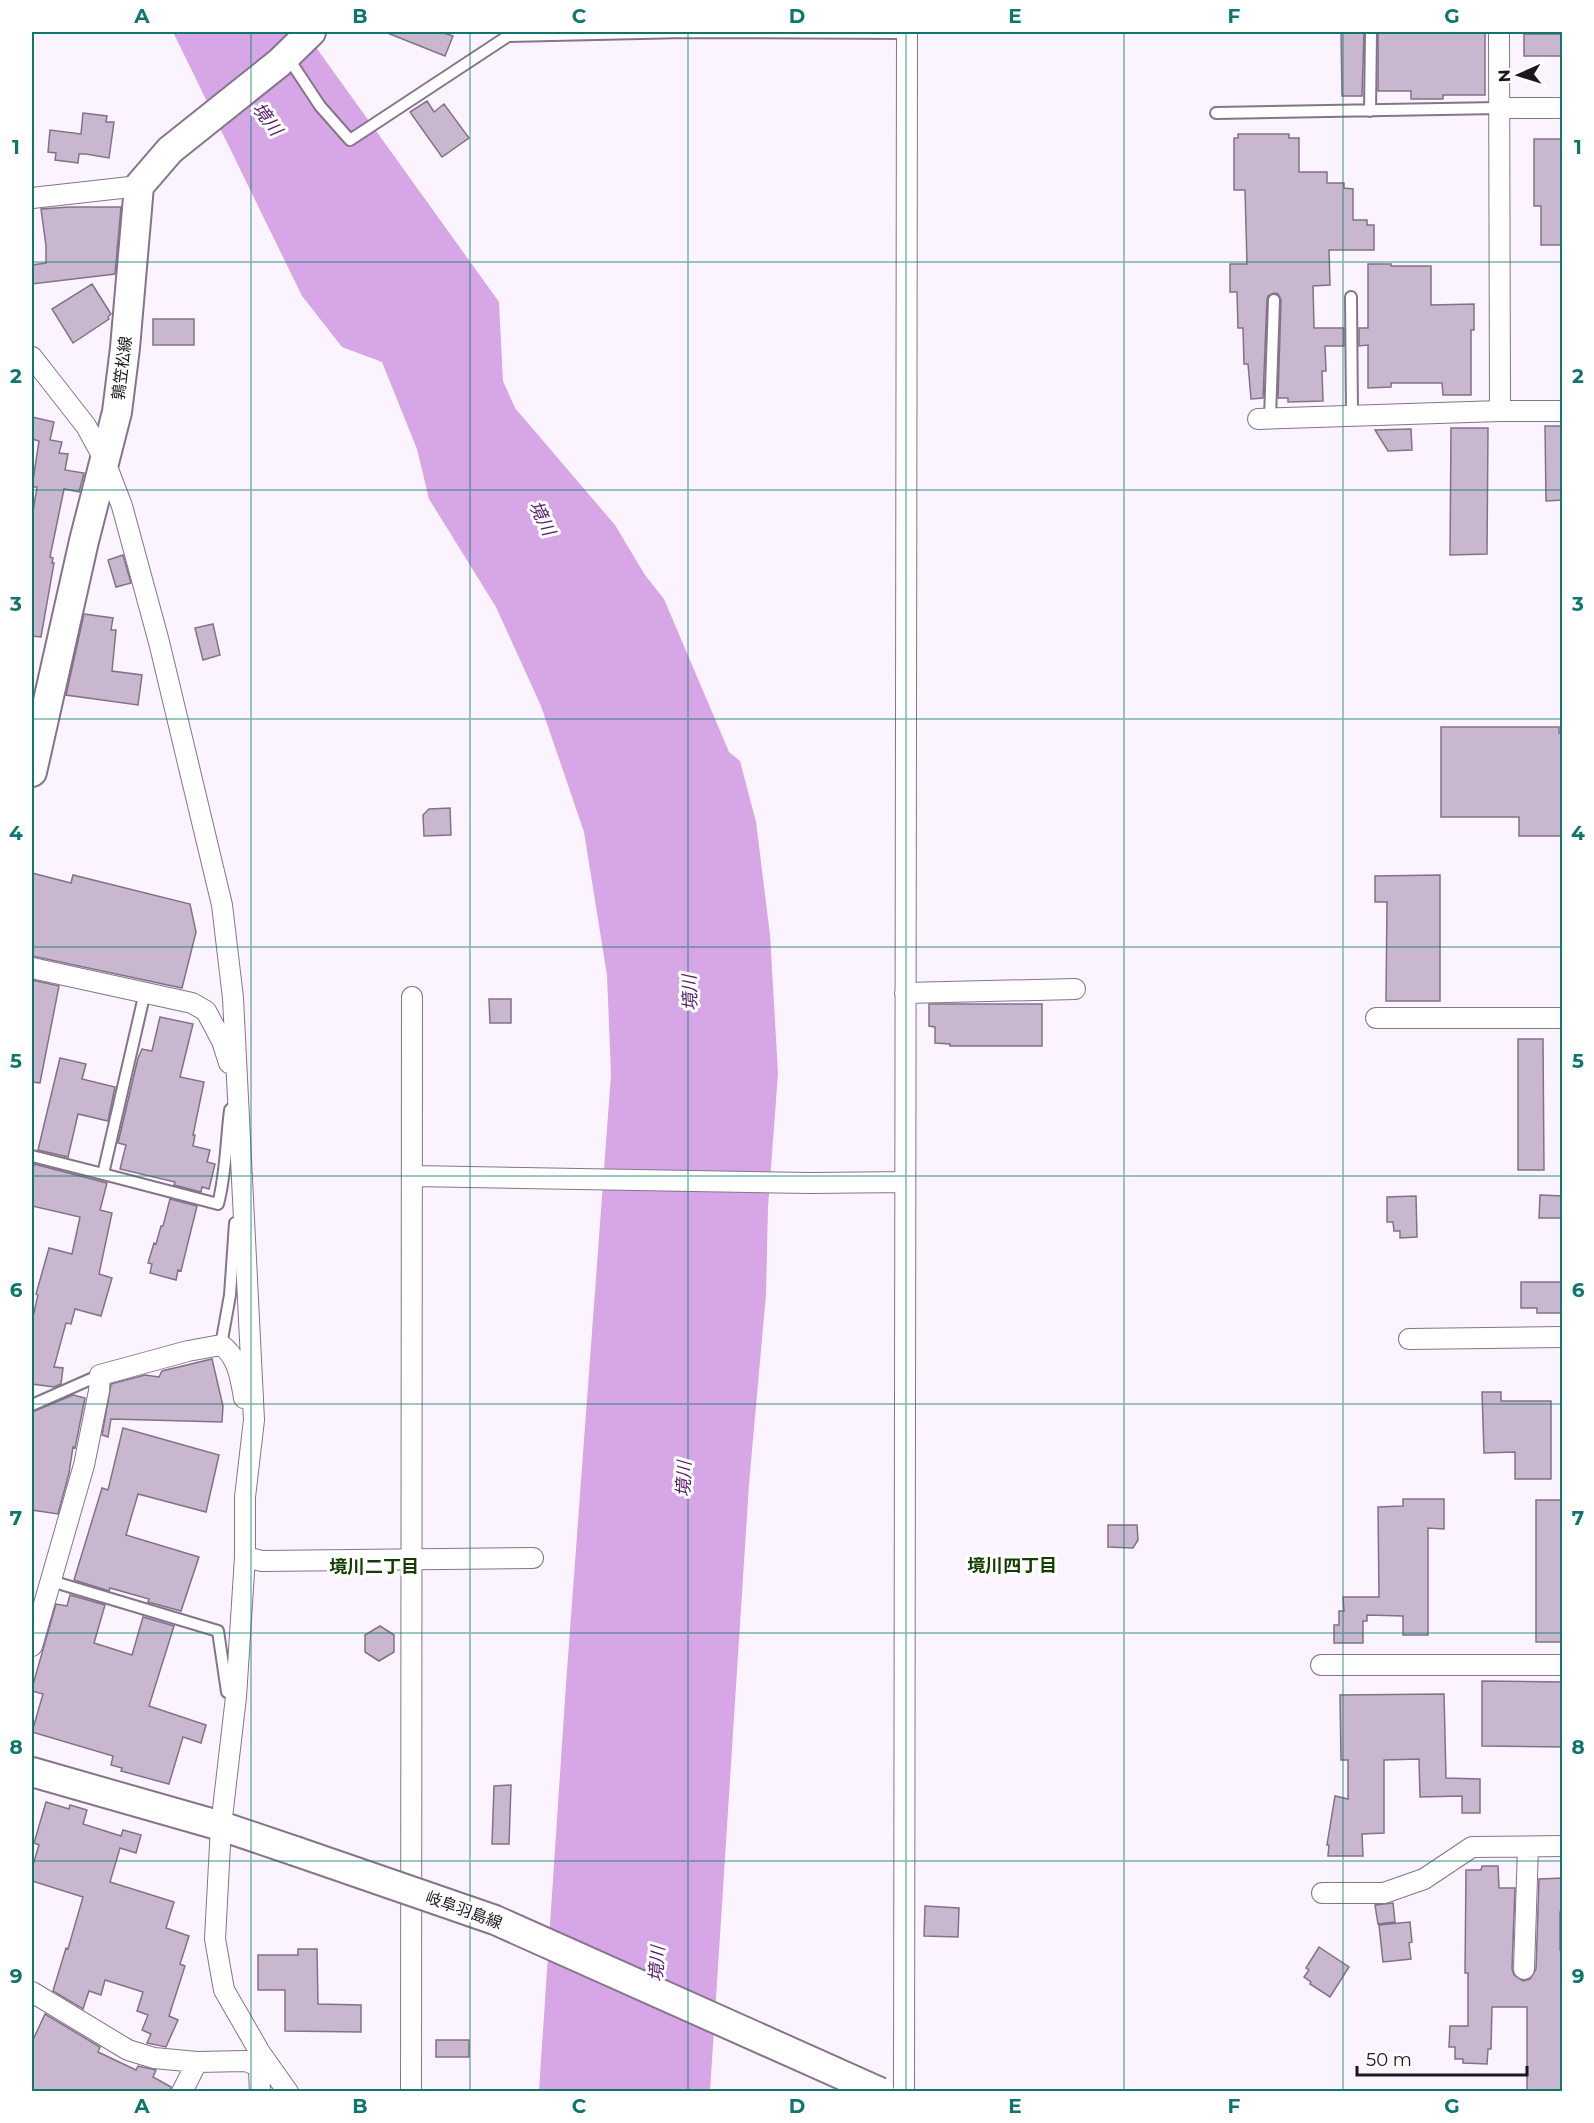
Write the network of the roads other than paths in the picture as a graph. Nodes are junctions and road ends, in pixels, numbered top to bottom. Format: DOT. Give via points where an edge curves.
graph roads {
  1 [pos="311,32"];
  2 [pos="907,32"];
  3 [pos="1371,32"];
  4 [pos="1499,32"];
  5 [pos="283,59"];
  6 [pos="1498,108"];
  7 [pos="1563,108"];
  8 [pos="1370,111"];
  9 [pos="1216,113"];
  10 [pos="139,186"];
  11 [pos="32,198"];
  12 [pos="1352,297"];
  13 [pos="1274,300"];
  14 [pos="32,357"];
  15 [pos="1500,411"];
  16 [pos="1563,411"];
  17 [pos="1352,416"];
  18 [pos="1264,418"];
  19 [pos="104,459"];
  20 [pos="32,772"];
  21 [pos="32,968"];
  22 [pos="1075,988"];
  23 [pos="145,992"];
  24 [pos="905,993"];
  25 [pos="412,997"];
  26 [pos="1376,1018"];
  27 [pos="1563,1018"];
  28 [pos="236,1074"];
  29 [pos="237,1101"];
  30 [pos="32,1156"];
  31 [pos="104,1174"];
  32 [pos="412,1176"];
  33 [pos="905,1182"];
  34 [pos="244,1224"];
  35 [pos="1563,1337"];
  36 [pos="1409,1339"];
  37 [pos="221,1345"];
  38 [pos="100,1375"];
  39 [pos="32,1405"];
  40 [pos="254,1420"];
  41 [pos="245,1557"];
  42 [pos="533,1558"];
  43 [pos="412,1559"];
  44 [pos="51,1581"];
  45 [pos="32,1646"];
  46 [pos="1321,1665"];
  47 [pos="1563,1665"];
  48 [pos="236,1697"];
  49 [pos="32,1772"];
  50 [pos="221,1826"];
  51 [pos="1527,1846"];
  52 [pos="1563,1846"];
  53 [pos="1322,1893"];
  54 [pos="1524,1969"];
  55 [pos="32,1992"];
  56 [pos="259,2058"];
  57 [pos="197,2062"];
  58 [pos="182,2091"];
  59 [pos="260,2091"];
  60 [pos="288,2091"];
  61 [pos="411,2091"];
  62 [pos="880,2091"];
  63 [pos="904,2091"];
  1 -- 5 [label="main road"];
  2 -- 5 [label="lane" via="508,36 350,140"];
  2 -- 24 [label="street"];
  3 -- 8 [label="lane"];
  4 -- 6 [label="street"];
  5 -- 10 [label="main road" via="170,150"];
  6 -- 7 [label="street"];
  6 -- 8 [label="lane"];
  6 -- 15 [label="street"];
  8 -- 9 [label="lane"];
  10 -- 11 [label="street"];
  10 -- 19 [label="main road, 鶉笠松線" via="124,359 117,412"];
  12 -- 17 [label="lane"];
  13 -- 18 [label="lane"];
  14 -- 19 [label="street" via="86,426"];
  15 -- 16 [label="street"];
  15 -- 17 [label="street"];
  17 -- 18 [label="street"];
  19 -- 20 [label="main road, 鶉笠松線"];
  19 -- 28 [label="street" via="122,506 159,642 222,905 233,998"];
  21 -- 23 [label="street"];
  22 -- 24 [label="street"];
  23 -- 28 [label="street" via="192,1003 206,1011"];
  23 -- 31 [label="lane"];
  24 -- 33 [label="street"];
  25 -- 32 [label="street"];
  26 -- 27 [label="street"];
  28 -- 29 [label="street"];
  29 -- 31 [label="lane" via="230,1110 224,1183 218,1204"];
  29 -- 34 [label="street"];
  30 -- 31 [label="lane"];
  32 -- 33 [label="street"];
  32 -- 43 [label="street"];
  33 -- 63 [label="street"];
  34 -- 37 [label="lane" via="236,1222"];
  34 -- 40 [label="street"];
  35 -- 36 [label="street"];
  37 -- 38 [label="street"];
  37 -- 40 [label="street" via="229,1350 240,1375 247,1414"];
  38 -- 39 [label="lane"];
  38 -- 44 [label="street" via="84,1465"];
  40 -- 41 [label="street" via="245,1497"];
  41 -- 43 [label="street"];
  41 -- 48 [label="street"];
  42 -- 43 [label="street"];
  43 -- 61 [label="street"];
  44 -- 45 [label="street"];
  44 -- 48 [label="lane" via="218,1631 227,1692"];
  46 -- 47 [label="street"];
  48 -- 50 [label="street"];
  49 -- 50 [label="main road, 岐阜羽島線"];
  50 -- 56 [label="street" via="215,1939 224,1990"];
  50 -- 62 [label="main road, 岐阜羽島線, bridge" via="495,1920"];
  51 -- 52 [label="street"];
  51 -- 53 [label="street" via="1472,1847 1424,1879 1384,1893"];
  51 -- 54 [label="street"];
  55 -- 57 [label="street" via="128,2050 154,2058"];
  56 -- 57 [label="street"];
  56 -- 59 [label="street"];
  56 -- 60 [label="street"];
  57 -- 58 [label="street"];
}
